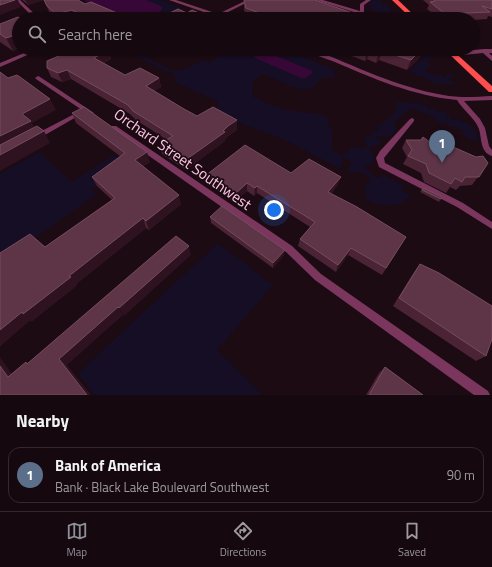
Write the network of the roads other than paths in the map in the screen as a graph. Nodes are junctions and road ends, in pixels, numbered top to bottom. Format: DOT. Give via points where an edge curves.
graph roads {
  1 [pos="18,0"];
  2 [pos="170,0"];
  3 [pos="250,0"];
  4 [pos="369,0"];
  5 [pos="395,0"];
  6 [pos="318,2"];
  7 [pos="31,12"];
  8 [pos="209,12"];
  9 [pos="225,12"];
  10 [pos="358,12"];
  11 [pos="362,12"];
  12 [pos="408,12"];
  13 [pos="492,50"];
  14 [pos="480,51"];
  15 [pos="484,51"];
  16 [pos="21,56"];
  17 [pos="325,56"];
  18 [pos="454,56"];
  19 [pos="492,58"];
  20 [pos="0,65"];
  21 [pos="38,78"];
  22 [pos="492,90"];
  23 [pos="492,98"];
  24 [pos="460,100"];
  25 [pos="86,110"];
  26 [pos="412,120"];
  27 [pos="32,139"];
  28 [pos="492,154"];
  29 [pos="492,226"];
  30 [pos="484,395"];
  1 -- 7 [label="street"];
  2 -- 8 [label="street"];
  3 -- 9 [label="street"];
  4 -- 11 [label="street" via="362,5"];
  5 -- 12 [label="main road"];
  6 -- 10 [label="street"];
  13 -- 15 [label="street"];
  14 -- 15 [label="street"];
  15 -- 19 [label="street"];
  16 -- 20 [label="street"];
  17 -- 24 [label="street" via="408,89"];
  18 -- 22 [label="main road"];
  21 -- 25 [label="street, Orchard Street Southwest"];
  23 -- 24 [label="street"];
  24 -- 28 [label="street" via="478,120 483,130 484,143"];
  25 -- 27 [label="street"];
  25 -- 30 [label="street, Orchard Street Southwest" via="289,249 318,277"];
  26 -- 29 [label="street" via="383,153 380,158 382,164 460,205"];
}
